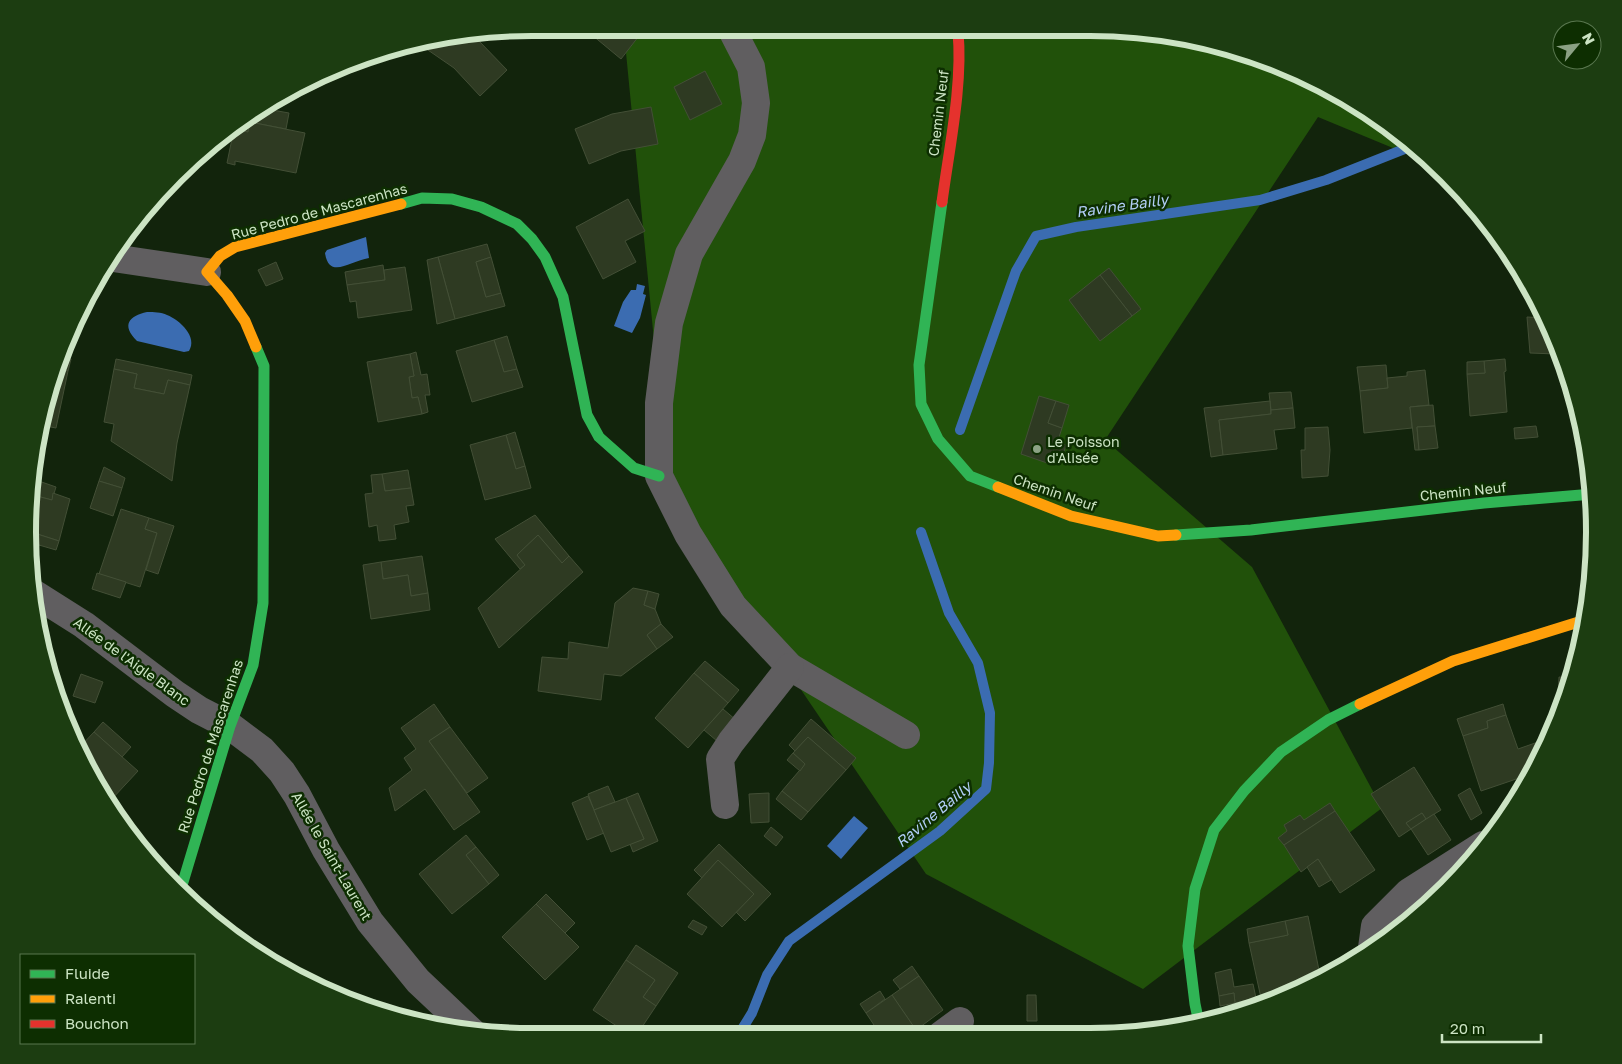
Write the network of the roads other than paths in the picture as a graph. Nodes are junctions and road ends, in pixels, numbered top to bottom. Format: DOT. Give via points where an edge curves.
graph roads {
  1 [pos="735,36"];
  2 [pos="958,36"];
  3 [pos="119,259"];
  4 [pos="207,272"];
  5 [pos="659,476"];
  6 [pos="1585,495"];
  7 [pos="40,597"];
  8 [pos="1577,622"];
  9 [pos="790,667"];
  10 [pos="230,726"];
  11 [pos="906,735"];
  12 [pos="725,805"];
  13 [pos="1465,856"];
  14 [pos="182,884"];
  15 [pos="1373,938"];
  16 [pos="1197,1016"];
  17 [pos="463,1023"];
  1 -- 5 [label="street" via="751,67 756,104 752,135 742,162 688,254 669,323 659,403"];
  2 -- 6 [label="street, Chemin Neuf" via="954,115 919,365 921,404 938,439 970,476 1071,516 1158,536 1251,530"];
  3 -- 4 [label="street"];
  4 -- 5 [label="street, Rue Pedro de Mascarenhas" via="220,256 234,247 422,198 452,199 481,206 517,224 545,257 563,297 587,415 599,437 634,468"];
  4 -- 10 [label="street, Rue Pedro de Mascarenhas" via="245,321 264,366 263,603 253,665"];
  5 -- 9 [label="street" via="688,534 733,606"];
  7 -- 10 [label="street, Allée de l'Aigle Blanc" via="84,625 175,694"];
  8 -- 16 [label="street" via="1453,661 1328,720 1281,752 1214,830 1196,889 1188,946"];
  9 -- 11 [label="street"];
  9 -- 12 [label="street" via="720,759"];
  10 -- 14 [label="street, Rue Pedro de Mascarenhas"];
  10 -- 17 [label="street, Allée le Saint-Laurent" via="262,750 282,772 370,922 418,981"];
  13 -- 15 [label="street" via="1409,892 1375,926"];
}
